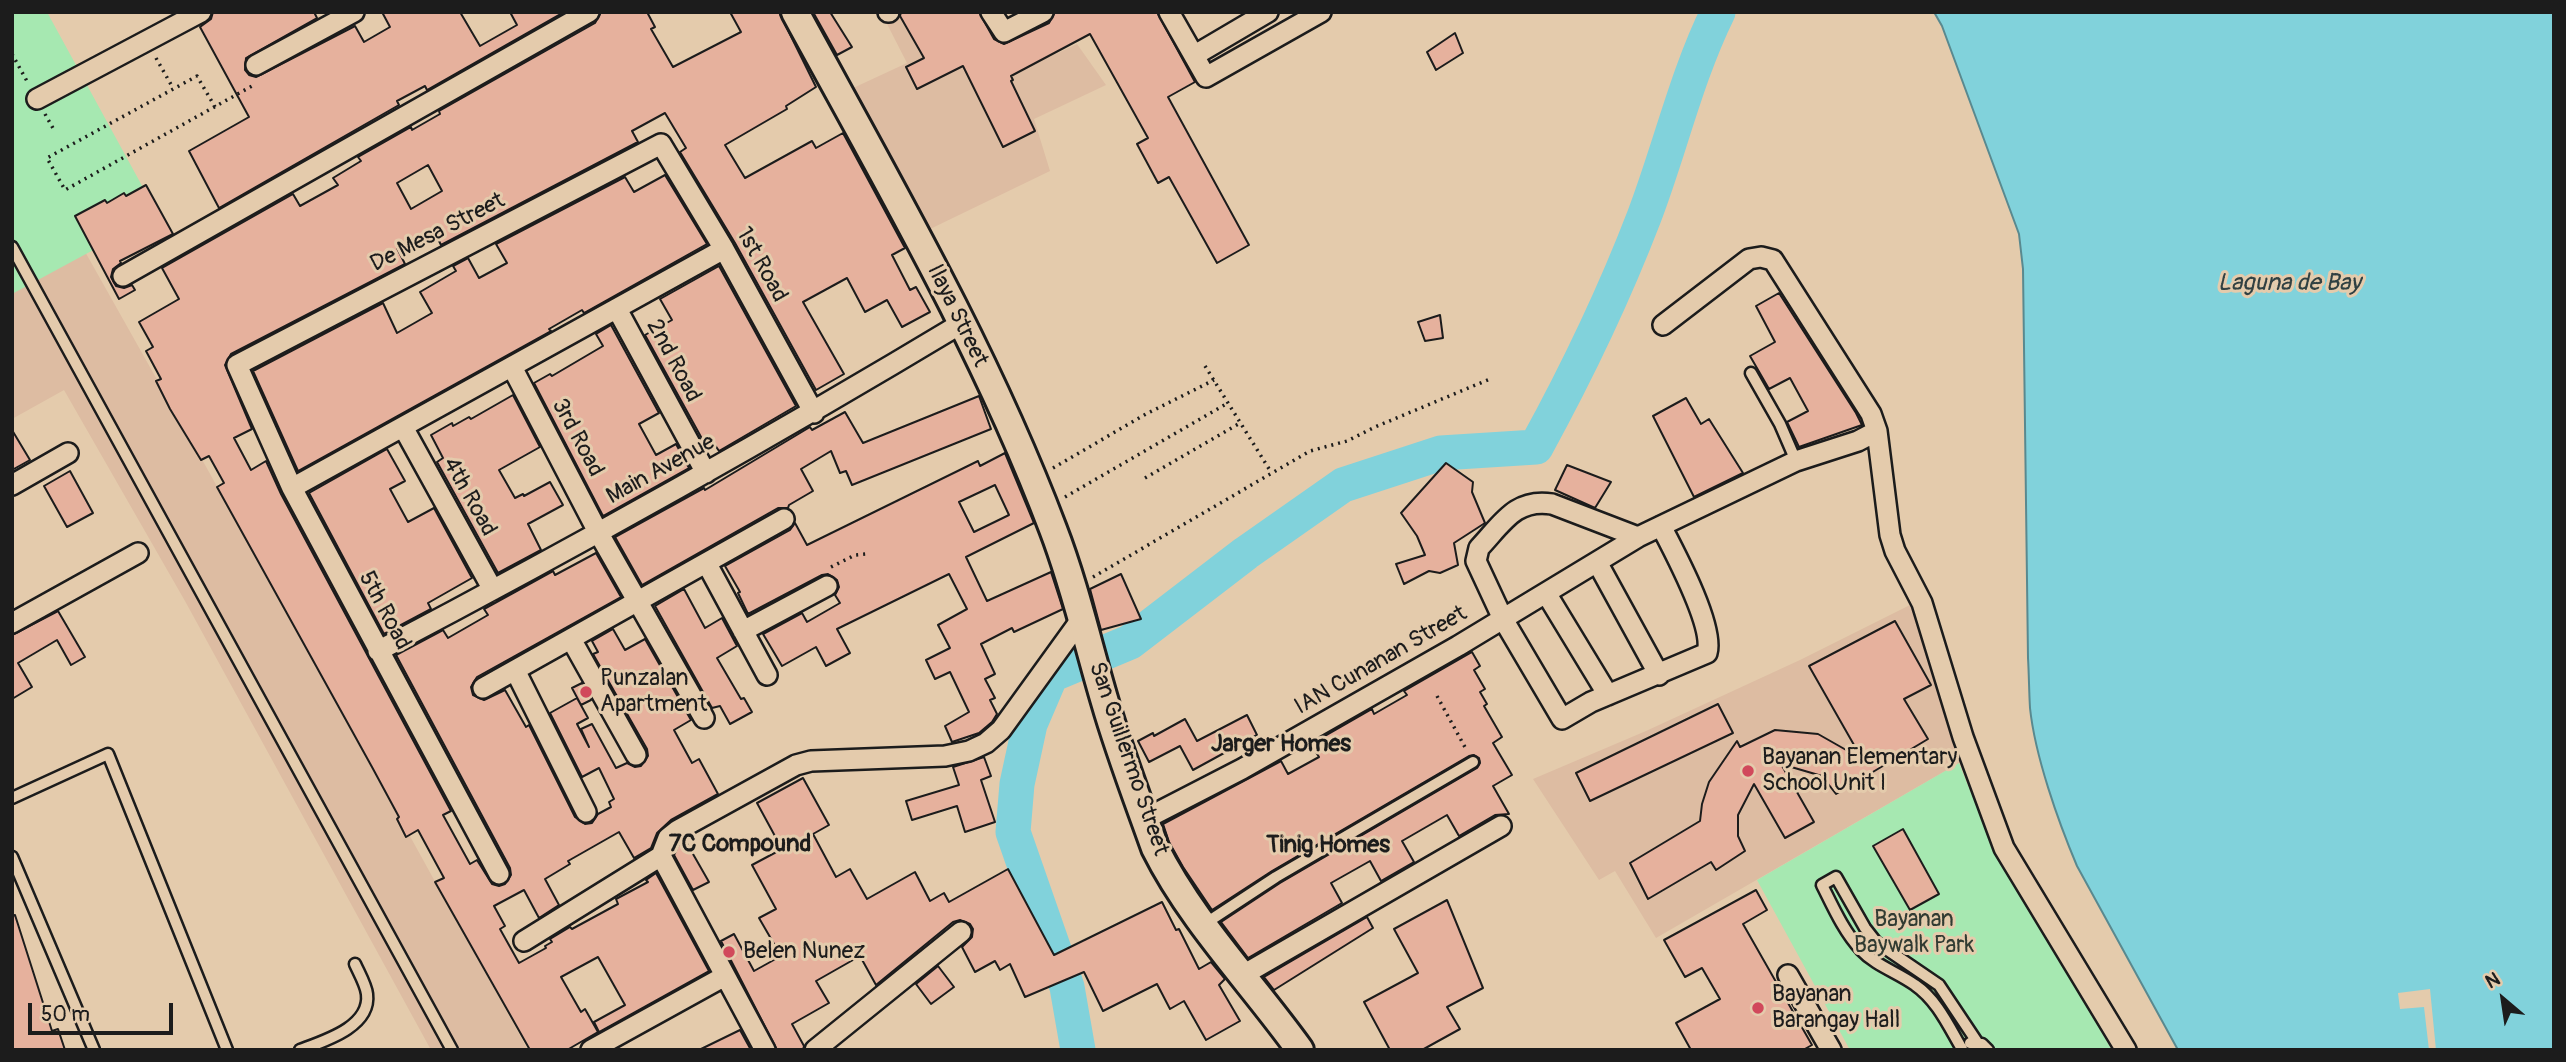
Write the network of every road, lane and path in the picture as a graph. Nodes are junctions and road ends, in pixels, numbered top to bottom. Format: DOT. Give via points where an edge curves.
graph roads {
  1 [pos="201,12"];
  2 [pos="354,12"];
  3 [pos="589,12"];
  4 [pos="795,12"];
  5 [pos="991,12"];
  6 [pos="1043,12"];
  7 [pos="1169,12"];
  8 [pos="1268,12"];
  9 [pos="1321,12"];
  10 [pos="147,41"];
  11 [pos="1195,55"];
  12 [pos="256,65"];
  13 [pos="173,88"];
  14 [pos="37,99"];
  15 [pos="215,107"];
  16 [pos="661,144"];
  17 [pos="12,247"];
  18 [pos="724,249"];
  19 [pos="123,276"];
  20 [pos="617,309"];
  21 [pos="962,323"];
  22 [pos="1663,326"];
  23 [pos="237,365"];
  24 [pos="1205,366"];
  25 [pos="512,367"];
  26 [pos="1751,373"];
  27 [pos="1490,379"];
  28 [pos="1214,380"];
  29 [pos="1228,403"];
  30 [pos="814,412"];
  31 [pos="1240,423"];
  32 [pos="403,427"];
  33 [pos="1877,431"];
  34 [pos="68,453"];
  35 [pos="1796,461"];
  36 [pos="1271,472"];
  37 [pos="706,473"];
  38 [pos="1031,476"];
  39 [pos="1145,478"];
  40 [pos="12,485"];
  41 [pos="292,488"];
  42 [pos="1045,509"];
  43 [pos="784,519"];
  44 [pos="1661,526"];
  45 [pos="598,532"];
  46 [pos="1638,537"];
  47 [pos="138,553"];
  48 [pos="866,554"];
  49 [pos="1597,562"];
  50 [pos="706,564"];
  51 [pos="824,579"];
  52 [pos="1073,589"];
  53 [pos="493,590"];
  54 [pos="1546,593"];
  55 [pos="639,602"];
  56 [pos="1503,619"];
  57 [pos="12,624"];
  58 [pos="1084,626"];
  59 [pos="743,631"];
  60 [pos="571,639"];
  61 [pos="378,651"];
  62 [pos="515,670"];
  63 [pos="766,675"];
  64 [pos="1659,675"];
  65 [pos="483,688"];
  66 [pos="1608,695"];
  67 [pos="1437,696"];
  68 [pos="704,718"];
  69 [pos="636,755"];
  70 [pos="1473,762"];
  71 [pos="12,798"];
  72 [pos="586,812"];
  73 [pos="1145,819"];
  74 [pos="1500,826"];
  75 [pos="661,856"];
  76 [pos="12,857"];
  77 [pos="499,874"];
  78 [pos="1203,925"];
  79 [pos="961,932"];
  80 [pos="524,940"];
  81 [pos="355,964"];
  82 [pos="1243,975"];
  83 [pos="1788,975"];
  84 [pos="725,976"];
  85 [pos="1976,1042"];
  86 [pos="1962,1049"];
  87 [pos="94,1050"];
  88 [pos="227,1050"];
  89 [pos="300,1050"];
  90 [pos="452,1050"];
  91 [pos="591,1050"];
  92 [pos="765,1050"];
  93 [pos="815,1050"];
  94 [pos="1300,1050"];
  95 [pos="1831,1050"];
  96 [pos="1988,1050"];
  97 [pos="2126,1050"];
  1 -- 10 [label="street"];
  2 -- 12 [label="street"];
  3 -- 19 [label="street"];
  4 -- 21 [label="main road, Ilaya Street"];
  5 -- 6 [label="street" via="1004,32"];
  7 -- 11 [label="street"];
  8 -- 11 [label="street"];
  9 -- 11 [label="street" via="1206,77"];
  10 -- 13 [label="path"];
  10 -- 14 [label="street"];
  12 -- 15 [label="path" via="251,86"];
  13 -- 15 [label="path" via="197,76"];
  13 -- 15 [label="path" via="47,158 65,190"];
  16 -- 18 [label="street, 1st Road"];
  16 -- 23 [label="street, De Mesa Street"];
  17 -- 90 [label="lane"];
  18 -- 20 [label="street"];
  18 -- 30 [label="street, 1st Road"];
  20 -- 25 [label="street"];
  20 -- 37 [label="street, 2nd Road"];
  21 -- 30 [label="street, Main Avenue"];
  21 -- 38 [label="main road, Ilaya Street"];
  22 -- 33 [label="street" via="1749,259 1773,260 1871,414"];
  23 -- 41 [label="street, 5th Road"];
  24 -- 28 [label="path"];
  25 -- 32 [label="street"];
  25 -- 45 [label="street, 3rd Road"];
  26 -- 35 [label="lane"];
  27 -- 36 [label="path" via="1347,441 1310,451"];
  28 -- 29 [label="path"];
  28 -- 38 [label="path"];
  29 -- 31 [label="path"];
  29 -- 42 [label="path"];
  30 -- 37 [label="street, Main Avenue"];
  31 -- 36 [label="path"];
  31 -- 39 [label="path"];
  32 -- 41 [label="street"];
  32 -- 53 [label="street, 4th Road"];
  33 -- 35 [label="street, IAN Cunanan Street"];
  33 -- 97 [label="street" via="1890,535 1922,603 1994,825"];
  34 -- 40 [label="street"];
  35 -- 44 [label="street, IAN Cunanan Street"];
  36 -- 52 [label="path"];
  37 -- 45 [label="street, Main Avenue"];
  38 -- 42 [label="main road, Ilaya Street"];
  41 -- 61 [label="street, 5th Road"];
  42 -- 52 [label="main road, Ilaya Street"];
  43 -- 50 [label="street"];
  44 -- 46 [label="street, IAN Cunanan Street"];
  44 -- 64 [label="street" via="1690,587 1709,648 1699,658"];
  45 -- 53 [label="street, Main Avenue"];
  45 -- 55 [label="street, 3rd Road"];
  46 -- 49 [label="street, IAN Cunanan Street"];
  46 -- 56 [label="street" via="1552,504 1520,507 1476,554"];
  47 -- 57 [label="street"];
  48 -- 51 [label="path" via="855,555"];
  49 -- 54 [label="street, IAN Cunanan Street"];
  49 -- 64 [label="street"];
  50 -- 55 [label="street"];
  50 -- 59 [label="street"];
  51 -- 59 [label="street"];
  52 -- 58 [label="main road, Ilaya Street"];
  53 -- 61 [label="street, Main Avenue"];
  54 -- 56 [label="street, IAN Cunanan Street"];
  54 -- 66 [label="street"];
  55 -- 60 [label="street"];
  55 -- 68 [label="street, 3rd Road"];
  56 -- 66 [label="street" via="1559,717 1565,719"];
  56 -- 73 [label="street, IAN Cunanan Street" via="1242,769"];
  58 -- 73 [label="main road, San Guillermo Street"];
  58 -- 75 [label="street" via="986,743 945,756 796,765 678,830 668,838"];
  59 -- 63 [label="street"];
  60 -- 62 [label="street"];
  60 -- 69 [label="street"];
  61 -- 77 [label="street, 5th Road"];
  62 -- 65 [label="street"];
  62 -- 72 [label="street"];
  64 -- 66 [label="street"];
  67 -- 70 [label="path"];
  70 -- 78 [label="lane"];
  71 -- 88 [label="lane" via="108,754"];
  73 -- 78 [label="main road, San Guillermo Street" via="1166,870"];
  74 -- 82 [label="street"];
  75 -- 80 [label="street"];
  75 -- 84 [label="street"];
  76 -- 87 [label="lane"];
  78 -- 82 [label="main road, San Guillermo Street"];
  79 -- 93 [label="street"];
  81 -- 89 [label="lane" via="367,994 366,1011 358,1021"];
  82 -- 94 [label="main road, San Guillermo Street"];
  83 -- 95 [label="street"];
  84 -- 91 [label="street"];
  84 -- 92 [label="street"];
  85 -- 86 [label="lane"];
  85 -- 86 [label="lane" via="1938,985 1876,943 1836,877 1822,885 1862,951 1927,995"];
  85 -- 96 [label="lane"];
}
